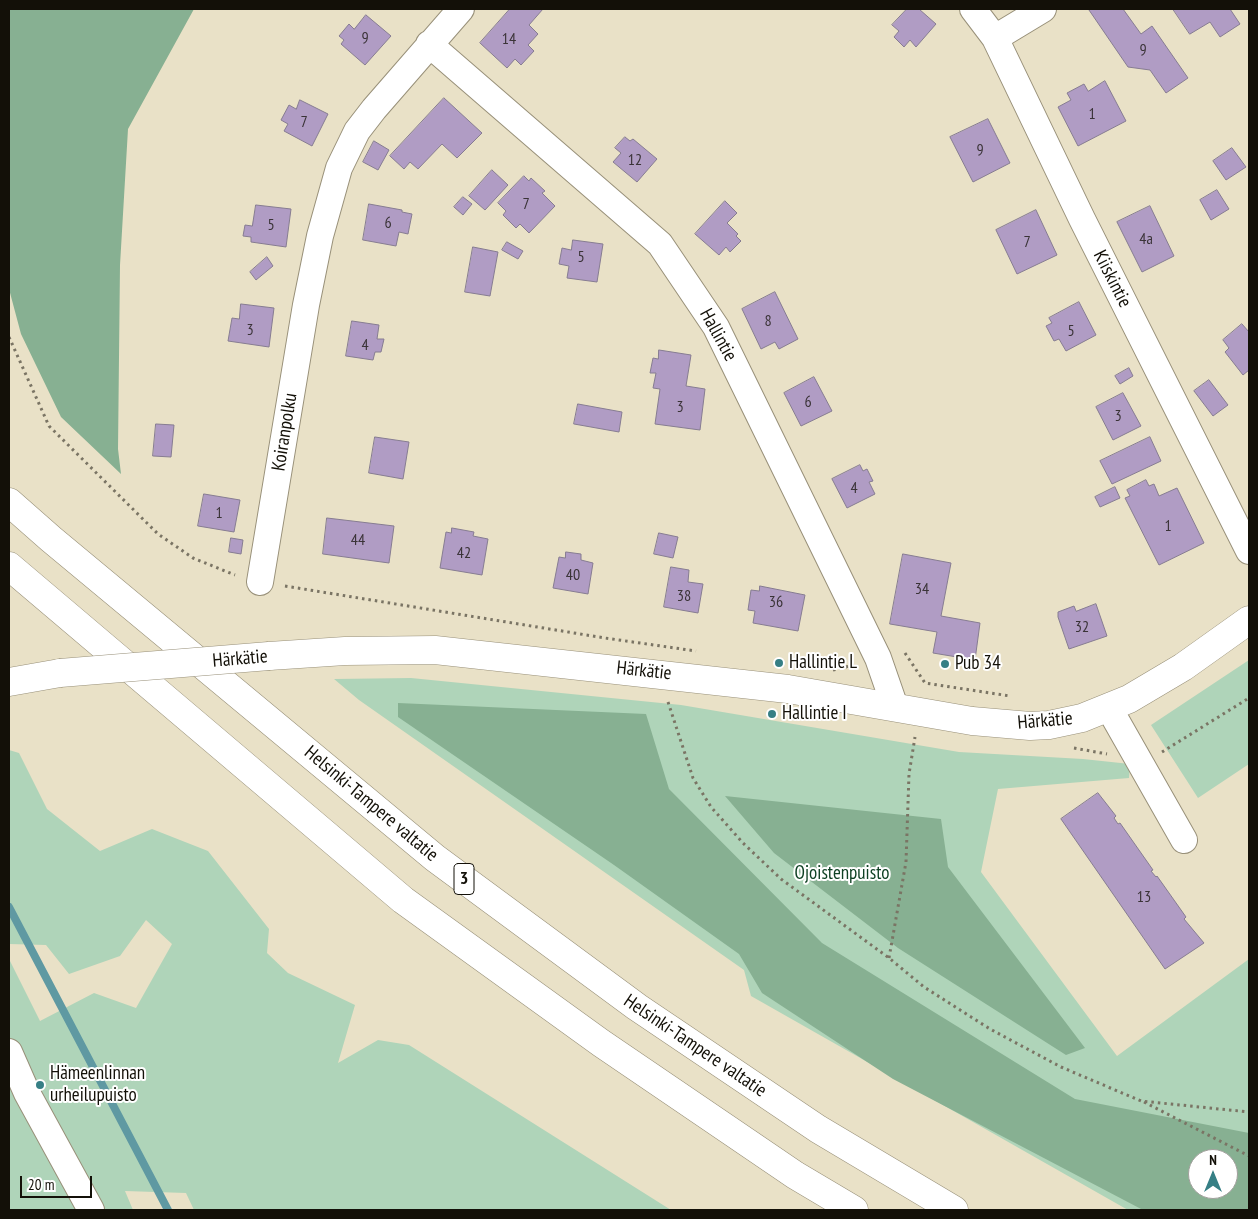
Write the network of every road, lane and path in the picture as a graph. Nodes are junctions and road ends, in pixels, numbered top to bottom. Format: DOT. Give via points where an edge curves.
graph roads {
  1 [pos="461,9"];
  2 [pos="972,9"];
  3 [pos="1043,9"];
  4 [pos="995,38"];
  5 [pos="430,44"];
  6 [pos="9,337"];
  7 [pos="9,502"];
  8 [pos="1249,551"];
  9 [pos="9,566"];
  10 [pos="260,582"];
  11 [pos="1249,620"];
  12 [pos="703,652"];
  13 [pos="878,658"];
  14 [pos="831,670"];
  15 [pos="9,682"];
  16 [pos="666,696"];
  17 [pos="1016,697"];
  18 [pos="1249,698"];
  19 [pos="895,707"];
  20 [pos="1110,708"];
  21 [pos="914,739"];
  22 [pos="1074,748"];
  23 [pos="1138,758"];
  24 [pos="1184,840"];
  25 [pos="889,958"];
  26 [pos="9,1052"];
  27 [pos="1141,1101"];
  28 [pos="1249,1112"];
  29 [pos="1249,1156"];
  30 [pos="91,1210"];
  31 [pos="854,1210"];
  32 [pos="954,1210"];
  1 -- 5 [label="street, Koiranpolku"];
  2 -- 4 [label="street, Kiiskintie"];
  3 -- 4 [label="street"];
  4 -- 8 [label="street, Kiiskintie"];
  5 -- 10 [label="street, Koiranpolku" via="357,131 339,168 320,236 306,305"];
  5 -- 13 [label="street, Hallintie" via="660,244 716,327"];
  6 -- 10 [label="path" via="49,426 158,534 193,558"];
  7 -- 32 [label="main road, Helsinki-Tampere valtatie / 3" via="435,858 637,1007 818,1129"];
  9 -- 31 [label="main road" via="403,900 601,1043 795,1175"];
  10 -- 12 [label="path"];
  11 -- 20 [label="main road, Härkätie" via="1183,667"];
  13 -- 14 [label="path"];
  13 -- 17 [label="path" via="904,651 925,683"];
  13 -- 19 [label="street, Hallintie"];
  15 -- 19 [label="main road, Härkätie, bridge" via="60,673 269,656 435,650 788,689"];
  16 -- 25 [label="path" via="690,769 711,807 781,879"];
  18 -- 23 [label="path" via="1174,747"];
  19 -- 20 [label="main road, Härkätie" via="972,721 1030,726 1082,718"];
  20 -- 23 [label="street"];
  21 -- 25 [label="path" via="909,774 906,862"];
  22 -- 23 [label="path"];
  23 -- 24 [label="street"];
  25 -- 27 [label="path" via="924,987 990,1029 1061,1067"];
  26 -- 30 [label="street"];
  27 -- 28 [label="path"];
  27 -- 29 [label="path"];
}
